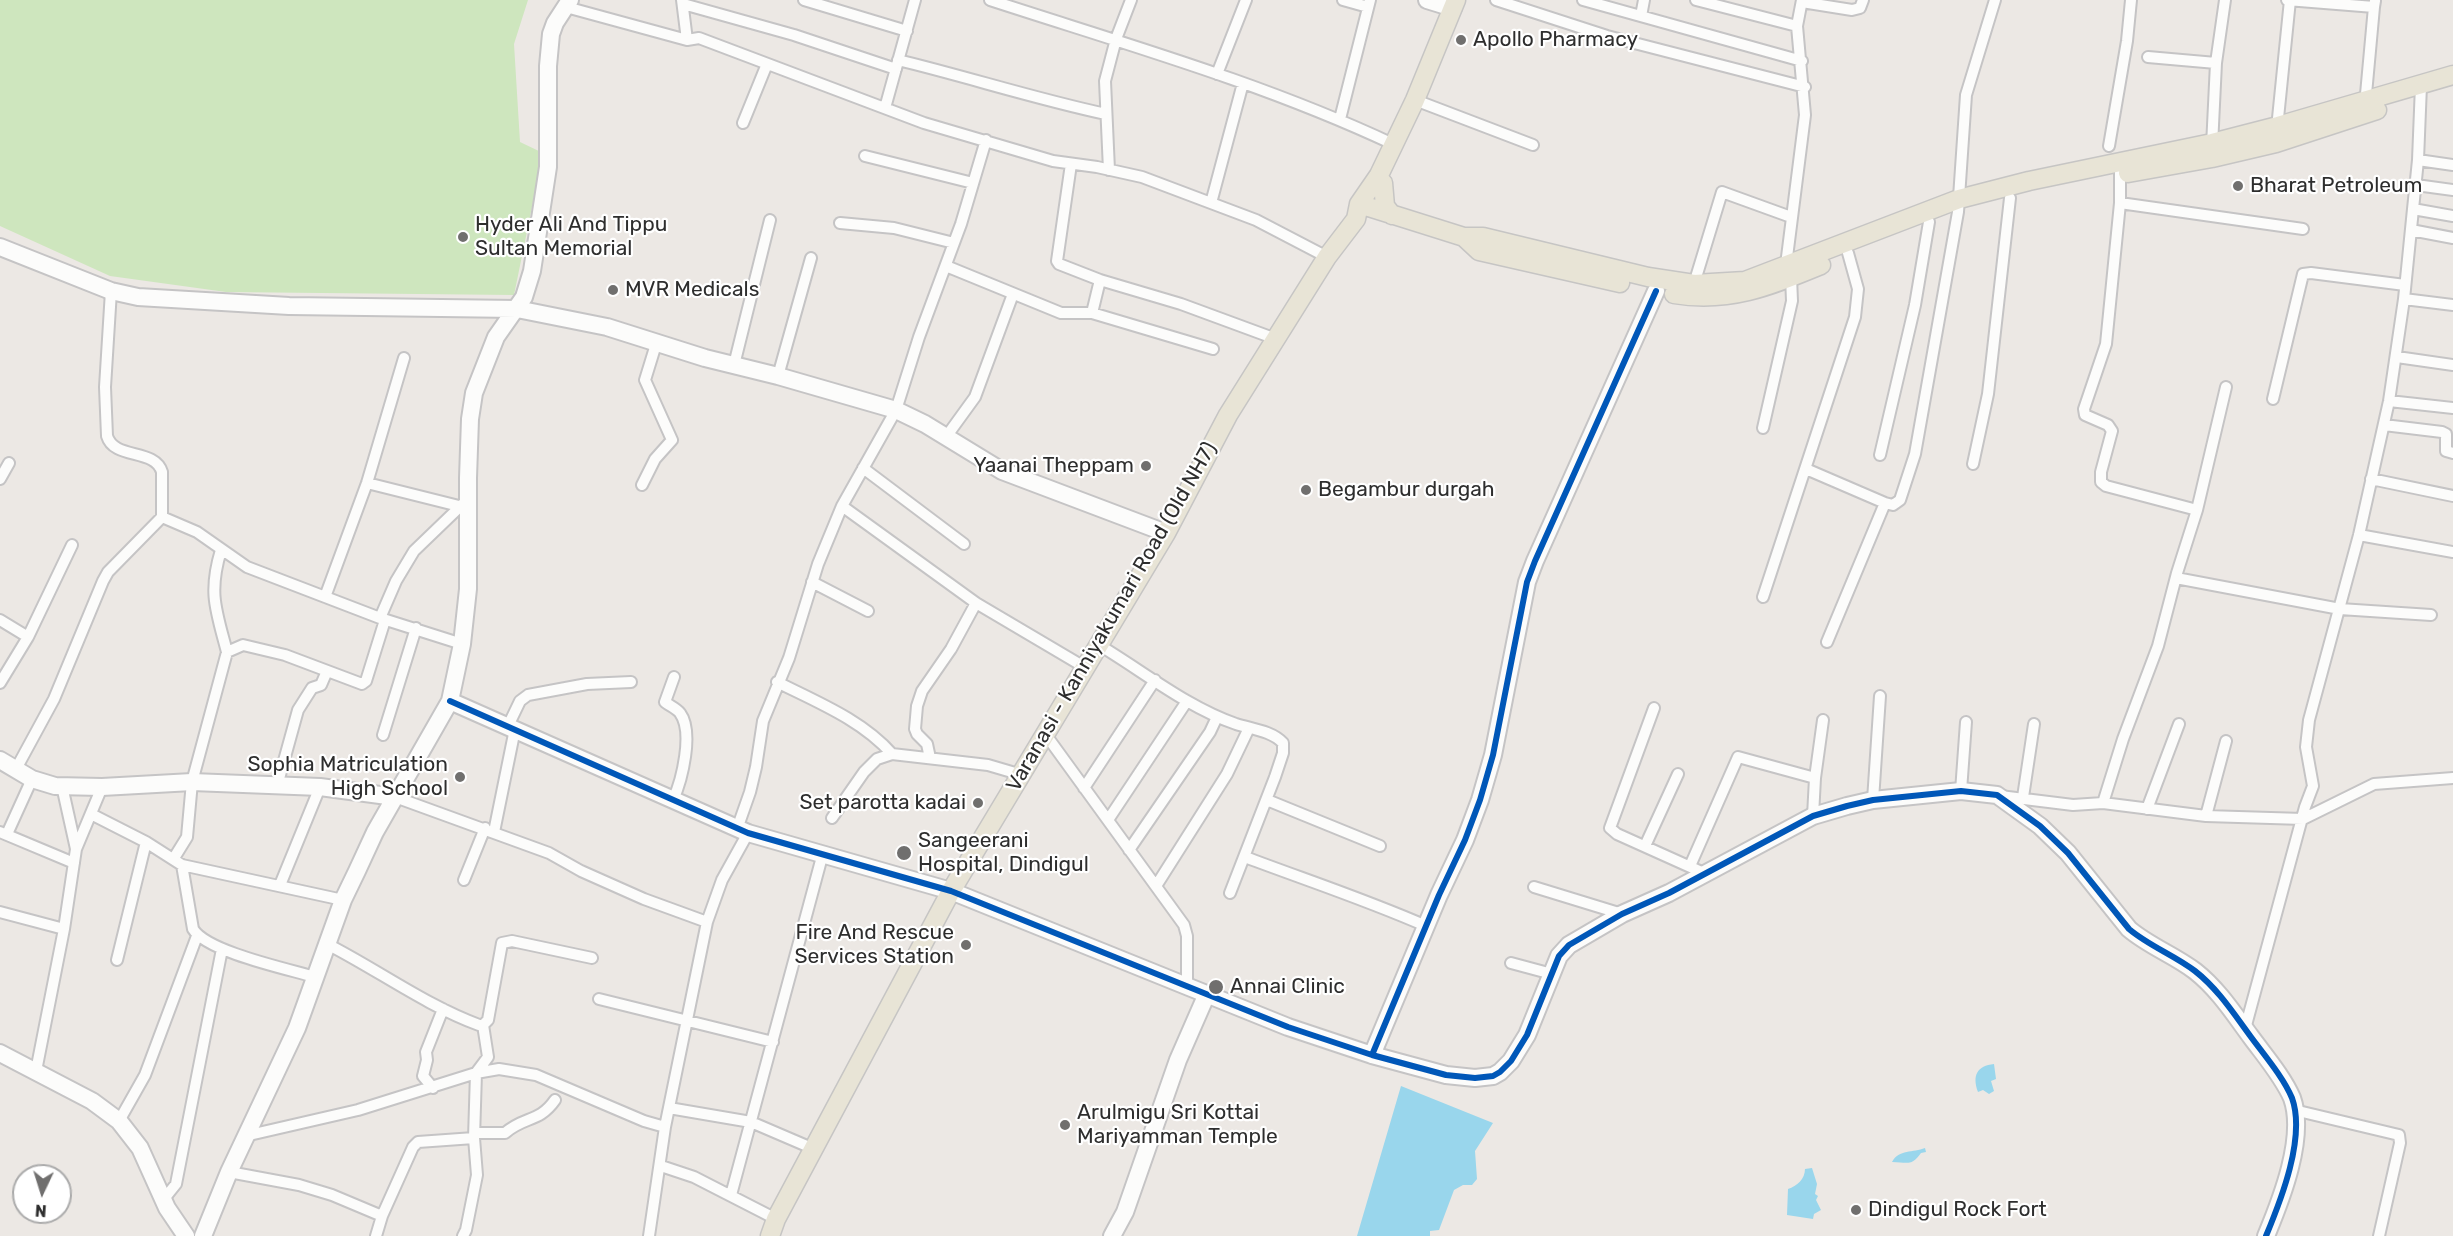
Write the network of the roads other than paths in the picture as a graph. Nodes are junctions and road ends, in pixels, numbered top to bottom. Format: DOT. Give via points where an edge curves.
graph roads {
  1 [pos="804,0"];
  2 [pos="915,0"];
  3 [pos="990,0"];
  4 [pos="1131,0"];
  5 [pos="1246,0"];
  6 [pos="1342,0"];
  7 [pos="1427,0"];
  8 [pos="1496,0"];
  9 [pos="1583,0"];
  10 [pos="1644,0"];
  11 [pos="1696,0"];
  12 [pos="1863,0"];
  13 [pos="1995,0"];
  14 [pos="2131,0"];
  15 [pos="2225,0"];
  16 [pos="2288,0"];
  17 [pos="1802,1"];
  18 [pos="682,2"];
  19 [pos="568,3"];
  20 [pos="1459,3"];
  21 [pos="2374,3"];
  22 [pos="1369,4"];
  23 [pos="1641,15"];
  24 [pos="1797,26"];
  25 [pos="907,31"];
  26 [pos="1116,39"];
  27 [pos="687,40"];
  28 [pos="2148,57"];
  29 [pos="1802,61"];
  30 [pos="2216,63"];
  31 [pos="767,64"];
  32 [pos="897,65"];
  33 [pos="1217,74"];
  34 [pos="2453,75"];
  35 [pos="1243,83"];
  36 [pos="2453,86"];
  37 [pos="1804,87"];
  38 [pos="2420,91"];
  39 [pos="1420,103"];
  40 [pos="885,108"];
  41 [pos="2365,108"];
  42 [pos="1106,114"];
  43 [pos="1340,119"];
  44 [pos="743,123"];
  45 [pos="2277,135"];
  46 [pos="986,140"];
  47 [pos="1393,144"];
  48 [pos="1533,145"];
  49 [pos="2109,146"];
  50 [pos="2212,151"];
  51 [pos="865,156"];
  52 [pos="2418,160"];
  53 [pos="1071,164"];
  54 [pos="2453,165"];
  55 [pos="2120,168"];
  56 [pos="1109,170"];
  57 [pos="974,183"];
  58 [pos="1383,183"];
  59 [pos="2416,185"];
  60 [pos="2453,190"];
  61 [pos="2010,198"];
  62 [pos="1211,203"];
  63 [pos="2120,203"];
  64 [pos="1958,206"];
  65 [pos="2413,209"];
  66 [pos="1362,210"];
  67 [pos="1392,215"];
  68 [pos="2453,216"];
  69 [pos="1791,218"];
  70 [pos="770,220"];
  71 [pos="1929,222"];
  72 [pos="840,223"];
  73 [pos="2303,229"];
  74 [pos="2411,230"];
  75 [pos="1464,237"];
  76 [pos="2453,238"];
  77 [pos="954,243"];
  78 [pos="0,247"];
  79 [pos="1848,253"];
  80 [pos="1327,257"];
  81 [pos="812,258"];
  82 [pos="945,266"];
  83 [pos="1788,271"];
  84 [pos="1100,280"];
  85 [pos="1694,284"];
  86 [pos="2405,285"];
  87 [pos="111,291"];
  88 [pos="1656,291"];
  89 [pos="1013,294"];
  90 [pos="2404,299"];
  91 [pos="2453,305"];
  92 [pos="517,309"];
  93 [pos="1092,313"];
  94 [pos="1276,339"];
  95 [pos="657,341"];
  96 [pos="1213,349"];
  97 [pos="2397,357"];
  98 [pos="404,358"];
  99 [pos="2453,365"];
  100 [pos="734,366"];
  101 [pos="778,376"];
  102 [pos="2226,387"];
  103 [pos="2273,399"];
  104 [pos="2389,401"];
  105 [pos="2453,408"];
  106 [pos="896,410"];
  107 [pos="2384,425"];
  108 [pos="1763,428"];
  109 [pos="946,437"];
  110 [pos="2453,453"];
  111 [pos="1880,455"];
  112 [pos="9,463"];
  113 [pos="1973,464"];
  114 [pos="863,468"];
  115 [pos="1806,469"];
  116 [pos="0,479"];
  117 [pos="2371,479"];
  118 [pos="367,483"];
  119 [pos="642,485"];
  120 [pos="2453,496"];
  121 [pos="464,502"];
  122 [pos="1885,503"];
  123 [pos="842,506"];
  124 [pos="2197,510"];
  125 [pos="162,517"];
  126 [pos="1166,533"];
  127 [pos="2359,534"];
  128 [pos="964,544"];
  129 [pos="72,545"];
  130 [pos="221,550"];
  131 [pos="2453,552"];
  132 [pos="2176,578"];
  133 [pos="812,582"];
  134 [pos="325,597"];
  135 [pos="1763,597"];
  136 [pos="976,603"];
  137 [pos="2340,609"];
  138 [pos="868,610"];
  139 [pos="2431,615"];
  140 [pos="383,619"];
  141 [pos="0,620"];
  142 [pos="416,628"];
  143 [pos="28,636"];
  144 [pos="1827,642"];
  145 [pos="462,644"];
  146 [pos="1099,645"];
  147 [pos="227,652"];
  148 [pos="1086,668"];
  149 [pos="327,671"];
  150 [pos="674,677"];
  151 [pos="1155,680"];
  152 [pos="0,682"];
  153 [pos="631,682"];
  154 [pos="777,682"];
  155 [pos="1880,696"];
  156 [pos="450,700"];
  157 [pos="1187,701"];
  158 [pos="1654,708"];
  159 [pos="1217,717"];
  160 [pos="1823,720"];
  161 [pos="1966,722"];
  162 [pos="2034,724"];
  163 [pos="2179,724"];
  164 [pos="512,728"];
  165 [pos="1249,728"];
  166 [pos="383,735"];
  167 [pos="1046,735"];
  168 [pos="2226,741"];
  169 [pos="892,754"];
  170 [pos="930,758"];
  171 [pos="0,760"];
  172 [pos="16,769"];
  173 [pos="1678,774"];
  174 [pos="1022,775"];
  175 [pos="2453,777"];
  176 [pos="1815,778"];
  177 [pos="32,779"];
  178 [pos="192,782"];
  179 [pos="62,786"];
  180 [pos="102,786"];
  181 [pos="277,786"];
  182 [pos="320,788"];
  183 [pos="1084,788"];
  184 [pos="1961,791"];
  185 [pos="1997,795"];
  186 [pos="395,797"];
  187 [pos="2023,798"];
  188 [pos="673,800"];
  189 [pos="1266,800"];
  190 [pos="1873,800"];
  191 [pos="2103,803"];
  192 [pos="2147,809"];
  193 [pos="92,814"];
  194 [pos="1814,816"];
  195 [pos="2206,816"];
  196 [pos="832,818"];
  197 [pos="2303,819"];
  198 [pos="1108,820"];
  199 [pos="490,830"];
  200 [pos="742,831"];
  201 [pos="4,833"];
  202 [pos="146,842"];
  203 [pos="1380,846"];
  204 [pos="1645,846"];
  205 [pos="76,849"];
  206 [pos="1130,850"];
  207 [pos="823,853"];
  208 [pos="1245,857"];
  209 [pos="178,862"];
  210 [pos="74,863"];
  211 [pos="1690,866"];
  212 [pos="1706,874"];
  213 [pos="464,880"];
  214 [pos="280,885"];
  215 [pos="1156,886"];
  216 [pos="1534,887"];
  217 [pos="951,891"];
  218 [pos="1230,893"];
  219 [pos="343,900"];
  220 [pos="0,912"];
  221 [pos="1622,915"];
  222 [pos="707,922"];
  223 [pos="1426,926"];
  224 [pos="64,929"];
  225 [pos="197,936"];
  226 [pos="327,944"];
  227 [pos="222,949"];
  228 [pos="592,958"];
  229 [pos="117,960"];
  230 [pos="1511,963"];
  231 [pos="1552,974"];
  232 [pos="315,977"];
  233 [pos="1187,987"];
  234 [pos="1206,996"];
  235 [pos="599,999"];
  236 [pos="443,1009"];
  237 [pos="688,1019"];
  238 [pos="483,1025"];
  239 [pos="2245,1029"];
  240 [pos="772,1042"];
  241 [pos="0,1053"];
  242 [pos="1372,1055"];
  243 [pos="36,1071"];
  244 [pos="476,1073"];
  245 [pos="433,1088"];
  246 [pos="555,1100"];
  247 [pos="669,1108"];
  248 [pos="2294,1110"];
  249 [pos="119,1120"];
  250 [pos="751,1122"];
  251 [pos="665,1127"];
  252 [pos="474,1135"];
  253 [pos="245,1136"];
  254 [pos="814,1149"];
  255 [pos="661,1166"];
  256 [pos="229,1172"];
  257 [pos="731,1196"];
  258 [pos="164,1199"];
  259 [pos="382,1216"];
  260 [pos="773,1228"];
  261 [pos="186,1236"];
  262 [pos="203,1236"];
  263 [pos="376,1236"];
  264 [pos="463,1236"];
  265 [pos="649,1236"];
  266 [pos="1112,1236"];
  267 [pos="2266,1236"];
  268 [pos="2379,1236"];
  1 -- 25 [label="street"];
  2 -- 25 [label="street"];
  3 -- 26 [label="street"];
  4 -- 26 [label="street"];
  5 -- 33 [label="street"];
  6 -- 22 [label="street"];
  7 -- 20 [label="street"];
  8 -- 37 [label="street" via="1607,36"];
  9 -- 23 [label="street"];
  10 -- 23 [label="street"];
  11 -- 24 [label="street"];
  12 -- 17 [label="street" via="1860,8 1852,10"];
  13 -- 64 [label="street" via="1966,95"];
  14 -- 49 [label="street"];
  15 -- 30 [label="street"];
  16 -- 21 [label="street"];
  16 -- 45 [label="street"];
  17 -- 24 [label="street"];
  18 -- 27 [label="street"];
  18 -- 32 [label="street"];
  19 -- 27 [label="street"];
  19 -- 92 [label="street" via="551,34 548,167 528,289"];
  20 -- 39 [label="main road, Varanasi - Kanniyakumari Road (Old NH7)"];
  21 -- 41 [label="street"];
  22 -- 43 [label="street"];
  23 -- 29 [label="street"];
  24 -- 29 [label="street"];
  25 -- 32 [label="street"];
  26 -- 33 [label="street"];
  26 -- 42 [label="street" via="1105,81"];
  27 -- 31 [label="street" via="699,38"];
  28 -- 30 [label="street"];
  29 -- 37 [label="street"];
  30 -- 50 [label="street"];
  31 -- 40 [label="street"];
  31 -- 44 [label="street"];
  32 -- 40 [label="street"];
  32 -- 42 [label="street"];
  33 -- 35 [label="street"];
  34 -- 38 [label="main road"];
  35 -- 43 [label="street"];
  35 -- 62 [label="street"];
  36 -- 38 [label="main road"];
  37 -- 69 [label="street" via="1803,144"];
  38 -- 41 [label="main road"];
  38 -- 52 [label="street"];
  39 -- 47 [label="main road, Varanasi - Kanniyakumari Road (Old NH7)"];
  39 -- 48 [label="street"];
  39 -- 58 [label="main road"];
  40 -- 46 [label="street"];
  41 -- 45 [label="main road"];
  42 -- 56 [label="street"];
  43 -- 47 [label="street"];
  45 -- 50 [label="main road"];
  46 -- 53 [label="street"];
  46 -- 57 [label="street"];
  47 -- 66 [label="main road, Varanasi - Kanniyakumari Road (Old NH7)"];
  50 -- 55 [label="main road"];
  51 -- 57 [label="street"];
  52 -- 54 [label="street"];
  52 -- 59 [label="street"];
  53 -- 56 [label="street"];
  53 -- 84 [label="street" via="1057,261"];
  55 -- 61 [label="main road"];
  55 -- 63 [label="street"];
  55 -- 64 [label="main road"];
  56 -- 62 [label="street" via="1142,177"];
  57 -- 77 [label="street"];
  58 -- 66 [label="main road"];
  58 -- 67 [label="main road" via="1385,206"];
  59 -- 60 [label="street"];
  59 -- 65 [label="street"];
  61 -- 64 [label="main road"];
  61 -- 113 [label="street" via="1988,394"];
  62 -- 80 [label="street" via="1256,220"];
  63 -- 73 [label="street"];
  63 -- 124 [label="street" via="2106,344 2084,412 2108,425 2112,432 2101,482"];
  64 -- 71 [label="main road"];
  64 -- 83 [label="main road"];
  64 -- 122 [label="street" via="1915,454 1898,504"];
  65 -- 68 [label="street"];
  65 -- 74 [label="street"];
  66 -- 67 [label="main road"];
  66 -- 80 [label="main road, Varanasi - Kanniyakumari Road (Old NH7)"];
  67 -- 75 [label="main road"];
  69 -- 83 [label="street"];
  69 -- 85 [label="street" via="1722,192"];
  70 -- 100 [label="street"];
  71 -- 79 [label="main road"];
  71 -- 111 [label="street" via="1915,305"];
  72 -- 77 [label="street" via="894,228"];
  74 -- 76 [label="street"];
  74 -- 86 [label="street"];
  75 -- 85 [label="main road" via="1483,237 1648,277"];
  75 -- 88 [label="main road" via="1479,251"];
  77 -- 82 [label="street"];
  78 -- 87 [label="street"];
  79 -- 83 [label="main road"];
  79 -- 115 [label="street" via="1858,289 1855,316"];
  80 -- 94 [label="main road, Varanasi - Kanniyakumari Road (Old NH7)"];
  81 -- 101 [label="street"];
  82 -- 89 [label="street"];
  82 -- 106 [label="street"];
  83 -- 85 [label="main road" via="1745,281"];
  83 -- 88 [label="main road" via="1746,292 1724,297"];
  83 -- 108 [label="street" via="1792,301"];
  84 -- 93 [label="street"];
  84 -- 94 [label="street"];
  86 -- 90 [label="street"];
  86 -- 103 [label="street" via="2303,274"];
  87 -- 92 [label="street" via="138,297 289,306"];
  87 -- 125 [label="street" via="105,387 107,436 117,449 153,460 160,466"];
  88 -- 223 [label="street" via="1527,582 1493,755 1480,800"];
  89 -- 93 [label="street" via="1061,313"];
  89 -- 109 [label="street" via="975,397"];
  90 -- 91 [label="street"];
  90 -- 97 [label="street"];
  92 -- 95 [label="street"];
  92 -- 121 [label="street" via="496,337 474,393"];
  93 -- 96 [label="street"];
  94 -- 126 [label="main road, Varanasi - Kanniyakumari Road (Old NH7)" via="1228,415"];
  95 -- 100 [label="street"];
  95 -- 119 [label="street" via="645,380 672,440 655,459"];
  97 -- 99 [label="street"];
  97 -- 104 [label="street"];
  98 -- 118 [label="street"];
  100 -- 101 [label="street"];
  101 -- 106 [label="street"];
  102 -- 124 [label="street"];
  104 -- 105 [label="street"];
  104 -- 107 [label="street"];
  106 -- 109 [label="street"];
  106 -- 114 [label="street"];
  107 -- 110 [label="street" via="2442,432 2446,434 2446,451"];
  107 -- 117 [label="street"];
  109 -- 126 [label="street" via="1002,471"];
  112 -- 116 [label="street"];
  114 -- 123 [label="street"];
  114 -- 128 [label="street"];
  115 -- 122 [label="street"];
  115 -- 135 [label="street"];
  117 -- 120 [label="street"];
  117 -- 127 [label="street"];
  118 -- 121 [label="street"];
  118 -- 134 [label="street"];
  121 -- 140 [label="street" via="414,551 396,581"];
  121 -- 145 [label="street" via="468,589"];
  122 -- 144 [label="street"];
  123 -- 133 [label="street"];
  123 -- 136 [label="street"];
  124 -- 132 [label="street"];
  125 -- 130 [label="street" via="197,532"];
  125 -- 172 [label="street" via="108,572 54,699"];
  126 -- 146 [label="main road, Varanasi - Kanniyakumari Road (Old NH7)"];
  127 -- 131 [label="street"];
  127 -- 137 [label="street"];
  129 -- 143 [label="street"];
  130 -- 134 [label="street" via="248,567"];
  130 -- 147 [label="street" via="214,574 213,600"];
  132 -- 137 [label="street"];
  132 -- 191 [label="street" via="2158,646"];
  133 -- 138 [label="street"];
  133 -- 154 [label="street" via="789,658"];
  134 -- 140 [label="street"];
  136 -- 148 [label="street"];
  136 -- 170 [label="street" via="922,691 917,706 916,734 927,744"];
  137 -- 139 [label="street"];
  137 -- 197 [label="street" via="2306,734 2313,786"];
  140 -- 142 [label="street"];
  140 -- 149 [label="street" via="364,683"];
  141 -- 143 [label="street"];
  142 -- 145 [label="street"];
  142 -- 166 [label="street"];
  143 -- 152 [label="street"];
  145 -- 156 [label="street"];
  146 -- 148 [label="main road, Varanasi - Kanniyakumari Road (Old NH7)"];
  146 -- 151 [label="street"];
  147 -- 149 [label="street" via="243,645"];
  147 -- 178 [label="street"];
  148 -- 167 [label="main road, Varanasi - Kanniyakumari Road (Old NH7)"];
  149 -- 181 [label="street" via="321,685 312,688 298,710"];
  150 -- 188 [label="street" via="665,702 678,710 687,734 682,777"];
  151 -- 157 [label="street"];
  151 -- 183 [label="street"];
  153 -- 164 [label="street" via="587,684 528,695 520,701"];
  154 -- 169 [label="street" via="834,711 869,733"];
  154 -- 200 [label="street" via="763,721"];
  155 -- 190 [label="street"];
  156 -- 164 [label="street"];
  156 -- 186 [label="street"];
  157 -- 159 [label="street"];
  157 -- 198 [label="street"];
  158 -- 204 [label="street" via="1610,828"];
  159 -- 165 [label="street"];
  159 -- 206 [label="street"];
  160 -- 176 [label="street"];
  161 -- 184 [label="street"];
  162 -- 187 [label="street"];
  163 -- 192 [label="street"];
  164 -- 188 [label="street"];
  164 -- 199 [label="street"];
  165 -- 189 [label="street" via="1283,743"];
  165 -- 215 [label="street" via="1227,774"];
  167 -- 174 [label="main road, Varanasi - Kanniyakumari Road (Old NH7)"];
  167 -- 183 [label="street"];
  168 -- 195 [label="street"];
  169 -- 170 [label="street"];
  169 -- 196 [label="street" via="877,759 864,772"];
  170 -- 174 [label="street" via="988,765"];
  171 -- 172 [label="street"];
  172 -- 177 [label="street"];
  173 -- 204 [label="street"];
  174 -- 217 [label="main road, Varanasi - Kanniyakumari Road (Old NH7)"];
  175 -- 197 [label="street" via="2374,784"];
  176 -- 194 [label="street"];
  176 -- 211 [label="street" via="1738,757"];
  177 -- 179 [label="street"];
  177 -- 201 [label="street"];
  178 -- 180 [label="street"];
  178 -- 181 [label="street"];
  178 -- 209 [label="street" via="187,837"];
  179 -- 180 [label="street"];
  179 -- 205 [label="street"];
  180 -- 193 [label="street"];
  181 -- 182 [label="street"];
  182 -- 186 [label="street"];
  182 -- 214 [label="street"];
  183 -- 198 [label="street"];
  184 -- 185 [label="street"];
  184 -- 190 [label="street"];
  185 -- 187 [label="street"];
  185 -- 239 [label="street" via="2040,826 2068,853 2129,929 2194,970 2218,992"];
  186 -- 199 [label="street"];
  186 -- 219 [label="street"];
  187 -- 191 [label="street" via="2073,805"];
  188 -- 200 [label="street"];
  189 -- 203 [label="street"];
  189 -- 208 [label="street"];
  190 -- 194 [label="street"];
  191 -- 192 [label="street"];
  192 -- 195 [label="street"];
  193 -- 202 [label="street"];
  193 -- 205 [label="street"];
  194 -- 212 [label="street"];
  195 -- 197 [label="street"];
  197 -- 239 [label="street"];
  198 -- 206 [label="street"];
  199 -- 213 [label="street"];
  199 -- 222 [label="street" via="549,853 644,899"];
  200 -- 207 [label="street"];
  200 -- 222 [label="street"];
  201 -- 210 [label="street"];
  202 -- 209 [label="street"];
  202 -- 229 [label="street"];
  204 -- 211 [label="street"];
  205 -- 210 [label="street"];
  206 -- 215 [label="street"];
  207 -- 217 [label="street"];
  207 -- 240 [label="street"];
  208 -- 218 [label="street"];
  208 -- 223 [label="street" via="1362,898"];
  209 -- 214 [label="street"];
  209 -- 225 [label="street"];
  210 -- 224 [label="street"];
  211 -- 212 [label="street"];
  212 -- 221 [label="street"];
  214 -- 219 [label="street"];
  215 -- 233 [label="street" via="1188,936"];
  216 -- 221 [label="street"];
  217 -- 233 [label="street"];
  217 -- 254 [label="main road, Varanasi - Kanniyakumari Road (Old NH7)"];
  219 -- 226 [label="street"];
  220 -- 224 [label="street"];
  221 -- 231 [label="street" via="1562,950"];
  222 -- 237 [label="street"];
  223 -- 242 [label="street"];
  224 -- 243 [label="street"];
  225 -- 227 [label="street"];
  225 -- 249 [label="street" via="145,1075"];
  226 -- 232 [label="street"];
  226 -- 236 [label="street"];
  227 -- 232 [label="street"];
  227 -- 258 [label="street" via="176,1184"];
  228 -- 238 [label="street" via="512,941 502,943 488,1020"];
  230 -- 231 [label="street"];
  231 -- 242 [label="street" via="1527,1035 1511,1061 1492,1076 1446,1075"];
  232 -- 253 [label="street" via="297,1028"];
  233 -- 234 [label="street"];
  234 -- 242 [label="street"];
  234 -- 266 [label="street" via="1178,1060 1125,1212"];
  235 -- 237 [label="street"];
  236 -- 238 [label="street"];
  236 -- 245 [label="street" via="426,1052 423,1076"];
  237 -- 240 [label="street"];
  237 -- 247 [label="street"];
  238 -- 244 [label="street" via="488,1057"];
  239 -- 248 [label="street" via="2280,1078"];
  240 -- 250 [label="street"];
  241 -- 243 [label="street"];
  243 -- 249 [label="street"];
  244 -- 245 [label="street"];
  244 -- 251 [label="street" via="499,1069 536,1075"];
  244 -- 252 [label="street"];
  245 -- 253 [label="street"];
  246 -- 252 [label="street" via="538,1118 514,1124 505,1133"];
  247 -- 250 [label="street"];
  247 -- 251 [label="street"];
  248 -- 267 [label="street" via="2296,1138"];
  248 -- 268 [label="street" via="2399,1135"];
  249 -- 258 [label="street" via="141,1148"];
  250 -- 254 [label="street"];
  250 -- 257 [label="street"];
  251 -- 255 [label="street"];
  252 -- 259 [label="street" via="418,1142"];
  252 -- 264 [label="street" via="477,1175"];
  253 -- 256 [label="street"];
  254 -- 260 [label="main road, Varanasi - Kanniyakumari Road (Old NH7)"];
  255 -- 257 [label="street"];
  255 -- 265 [label="street"];
  256 -- 259 [label="street" via="299,1185"];
  256 -- 262 [label="street"];
  257 -- 260 [label="street"];
  258 -- 261 [label="street"];
  259 -- 263 [label="street"];
}
